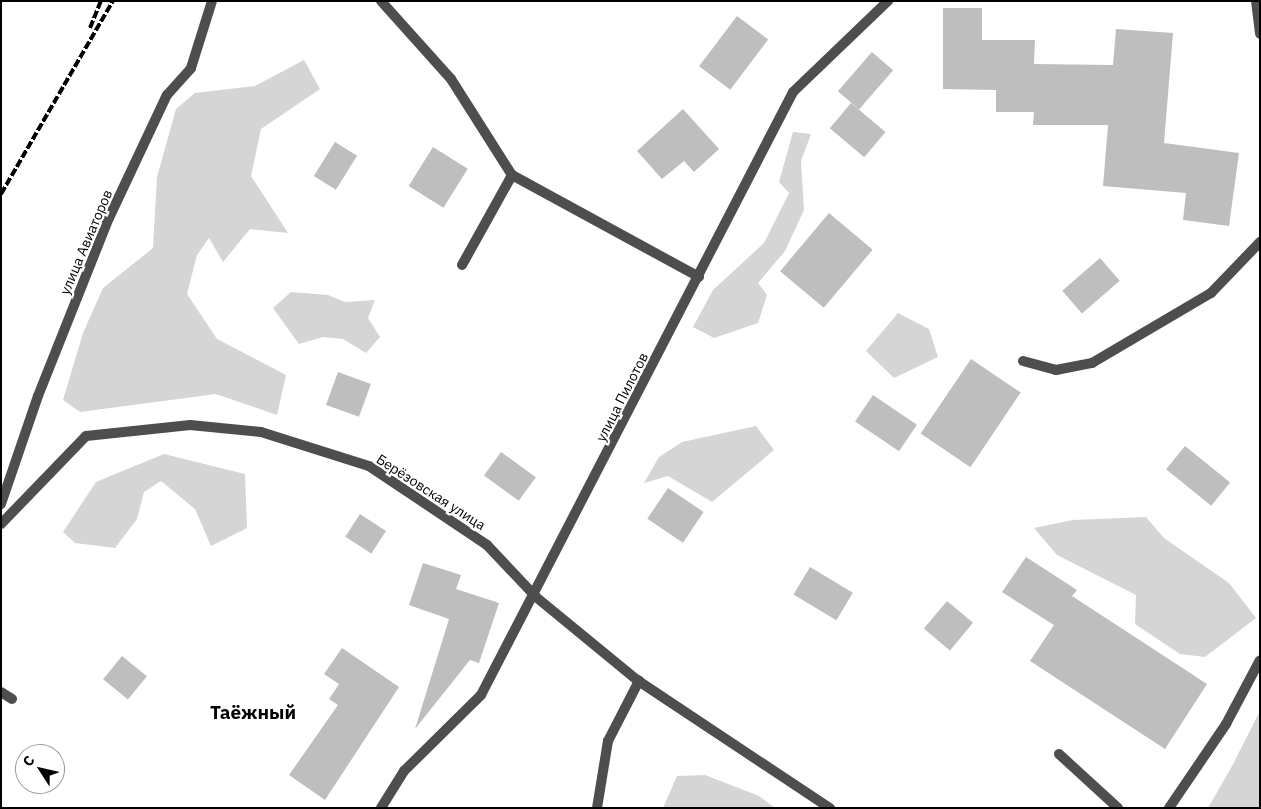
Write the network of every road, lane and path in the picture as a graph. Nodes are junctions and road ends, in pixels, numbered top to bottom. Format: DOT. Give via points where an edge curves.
graph roads {
  1 [pos="212,1"];
  2 [pos="381,1"];
  3 [pos="888,1"];
  4 [pos="1256,1"];
  5 [pos="1260,34"];
  6 [pos="512,175"];
  7 [pos="1260,242"];
  8 [pos="462,264"];
  9 [pos="699,277"];
  10 [pos="1023,361"];
  11 [pos="1,504"];
  12 [pos="1,524"];
  13 [pos="536,597"];
  14 [pos="1260,660"];
  15 [pos="639,681"];
  16 [pos="1,692"];
  17 [pos="12,699"];
  18 [pos="1060,754"];
  19 [pos="381,808"];
  20 [pos="597,808"];
  21 [pos="830,808"];
  22 [pos="1118,808"];
  23 [pos="1169,808"];
  1 -- 11 [label="street, улица Авиаторов" via="191,68 167,96 109,218 38,396"];
  2 -- 6 [label="street" via="451,79"];
  3 -- 9 [label="street, улица Пилотов" via="793,92"];
  4 -- 5 [label="street"];
  6 -- 8 [label="street"];
  6 -- 9 [label="street"];
  7 -- 10 [label="street" via="1210,293 1092,363 1056,370"];
  9 -- 13 [label="street, улица Пилотов"];
  12 -- 13 [label="street, Берёзовская улица" via="86,436 190,425 261,432 369,466 487,545"];
  13 -- 15 [label="street, Берёзовская улица"];
  13 -- 19 [label="street, улица Пилотов" via="481,695 404,771"];
  14 -- 23 [label="street" via="1226,724"];
  15 -- 20 [label="street" via="608,741"];
  15 -- 21 [label="street, Берёзовская улица"];
  16 -- 17 [label="street"];
  18 -- 22 [label="street"];
}
